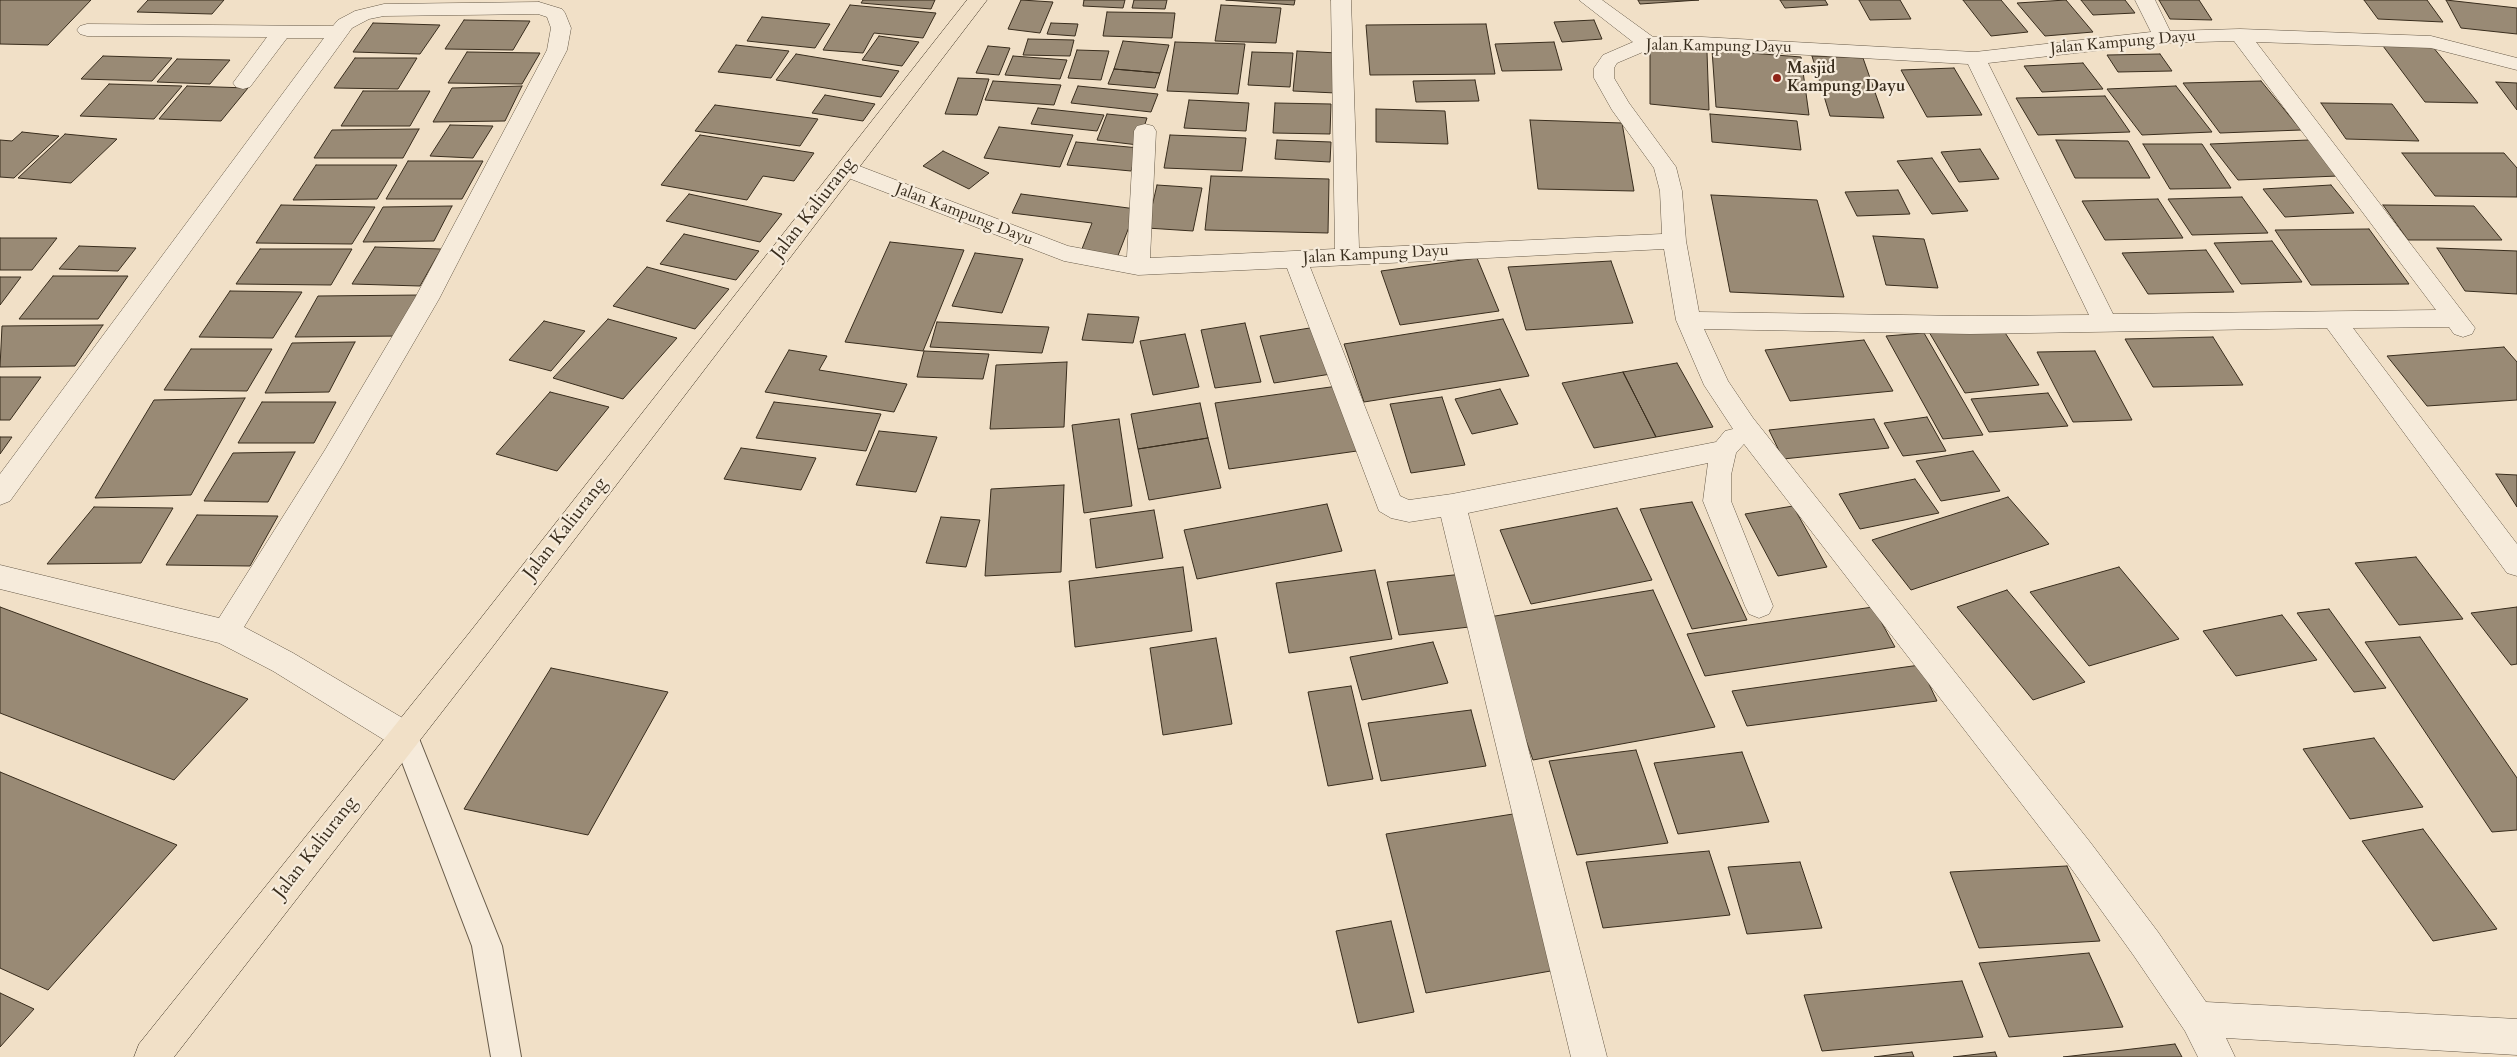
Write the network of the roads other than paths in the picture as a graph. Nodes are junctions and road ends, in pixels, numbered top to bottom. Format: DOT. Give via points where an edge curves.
graph roads {
  1 [pos="977,0"];
  2 [pos="1341,0"];
  3 [pos="1589,0"];
  4 [pos="2145,0"];
  5 [pos="87,30"];
  6 [pos="282,32"];
  7 [pos="338,32"];
  8 [pos="2240,35"];
  9 [pos="2163,37"];
  10 [pos="1648,43"];
  11 [pos="1975,58"];
  12 [pos="2517,64"];
  13 [pos="243,83"];
  14 [pos="1145,131"];
  15 [pos="846,169"];
  16 [pos="1674,241"];
  17 [pos="1347,255"];
  18 [pos="1295,259"];
  19 [pos="1138,266"];
  20 [pos="1688,320"];
  21 [pos="2334,320"];
  22 [pos="2105,323"];
  23 [pos="1744,425"];
  24 [pos="1724,450"];
  25 [pos="0,494"];
  26 [pos="1452,505"];
  27 [pos="2517,565"];
  28 [pos="0,577"];
  29 [pos="1759,606"];
  30 [pos="226,632"];
  31 [pos="405,736"];
  32 [pos="2197,1018"];
  33 [pos="2517,1037"];
  34 [pos="152,1057"];
  35 [pos="506,1057"];
  36 [pos="1589,1057"];
  37 [pos="2217,1057"];
  1 -- 15 [label="main road, Jalan Kaliurang"];
  2 -- 17 [label="street"];
  3 -- 10 [label="street"];
  4 -- 9 [label="street"];
  5 -- 6 [label="street"];
  6 -- 7 [label="street"];
  6 -- 13 [label="street"];
  7 -- 25 [label="street"];
  7 -- 30 [label="street" via="344,24 362,15 384,10 539,8 555,13 561,28 557,50 427,299"];
  8 -- 9 [label="street, Jalan Kampung Dayu"];
  8 -- 12 [label="street, Jalan Kampung Dayu" via="2431,42"];
  8 -- 21 [label="street" via="2460,325"];
  9 -- 11 [label="street, Jalan Kampung Dayu"];
  10 -- 11 [label="street, Jalan Kampung Dayu"];
  10 -- 16 [label="street, Jalan Kampung Dayu" via="1620,52 1610,59 1604,68 1604,78 1665,167 1671,191"];
  11 -- 22 [label="street"];
  14 -- 19 [label="street"];
  15 -- 19 [label="street, Jalan Kampung Dayu" via="1051,249"];
  15 -- 31 [label="main road, Jalan Kaliurang"];
  16 -- 17 [label="street, Jalan Kampung Dayu"];
  16 -- 20 [label="street"];
  17 -- 18 [label="street, Jalan Kampung Dayu"];
  18 -- 19 [label="street, Jalan Kampung Dayu"];
  18 -- 26 [label="street" via="1389,503 1410,512"];
  20 -- 22 [label="street" via="1970,325"];
  20 -- 23 [label="street" via="1717,384"];
  21 -- 22 [label="street"];
  21 -- 27 [label="street"];
  23 -- 24 [label="street"];
  23 -- 32 [label="street" via="2079,853"];
  24 -- 26 [label="street"];
  24 -- 29 [label="street" via="1718,475 1717,502"];
  26 -- 36 [label="street"];
  28 -- 30 [label="street"];
  30 -- 31 [label="street" via="283,662"];
  31 -- 34 [label="main road, Jalan Kaliurang"];
  31 -- 35 [label="lane" via="487,946"];
  32 -- 33 [label="street"];
  32 -- 37 [label="street"];
}
